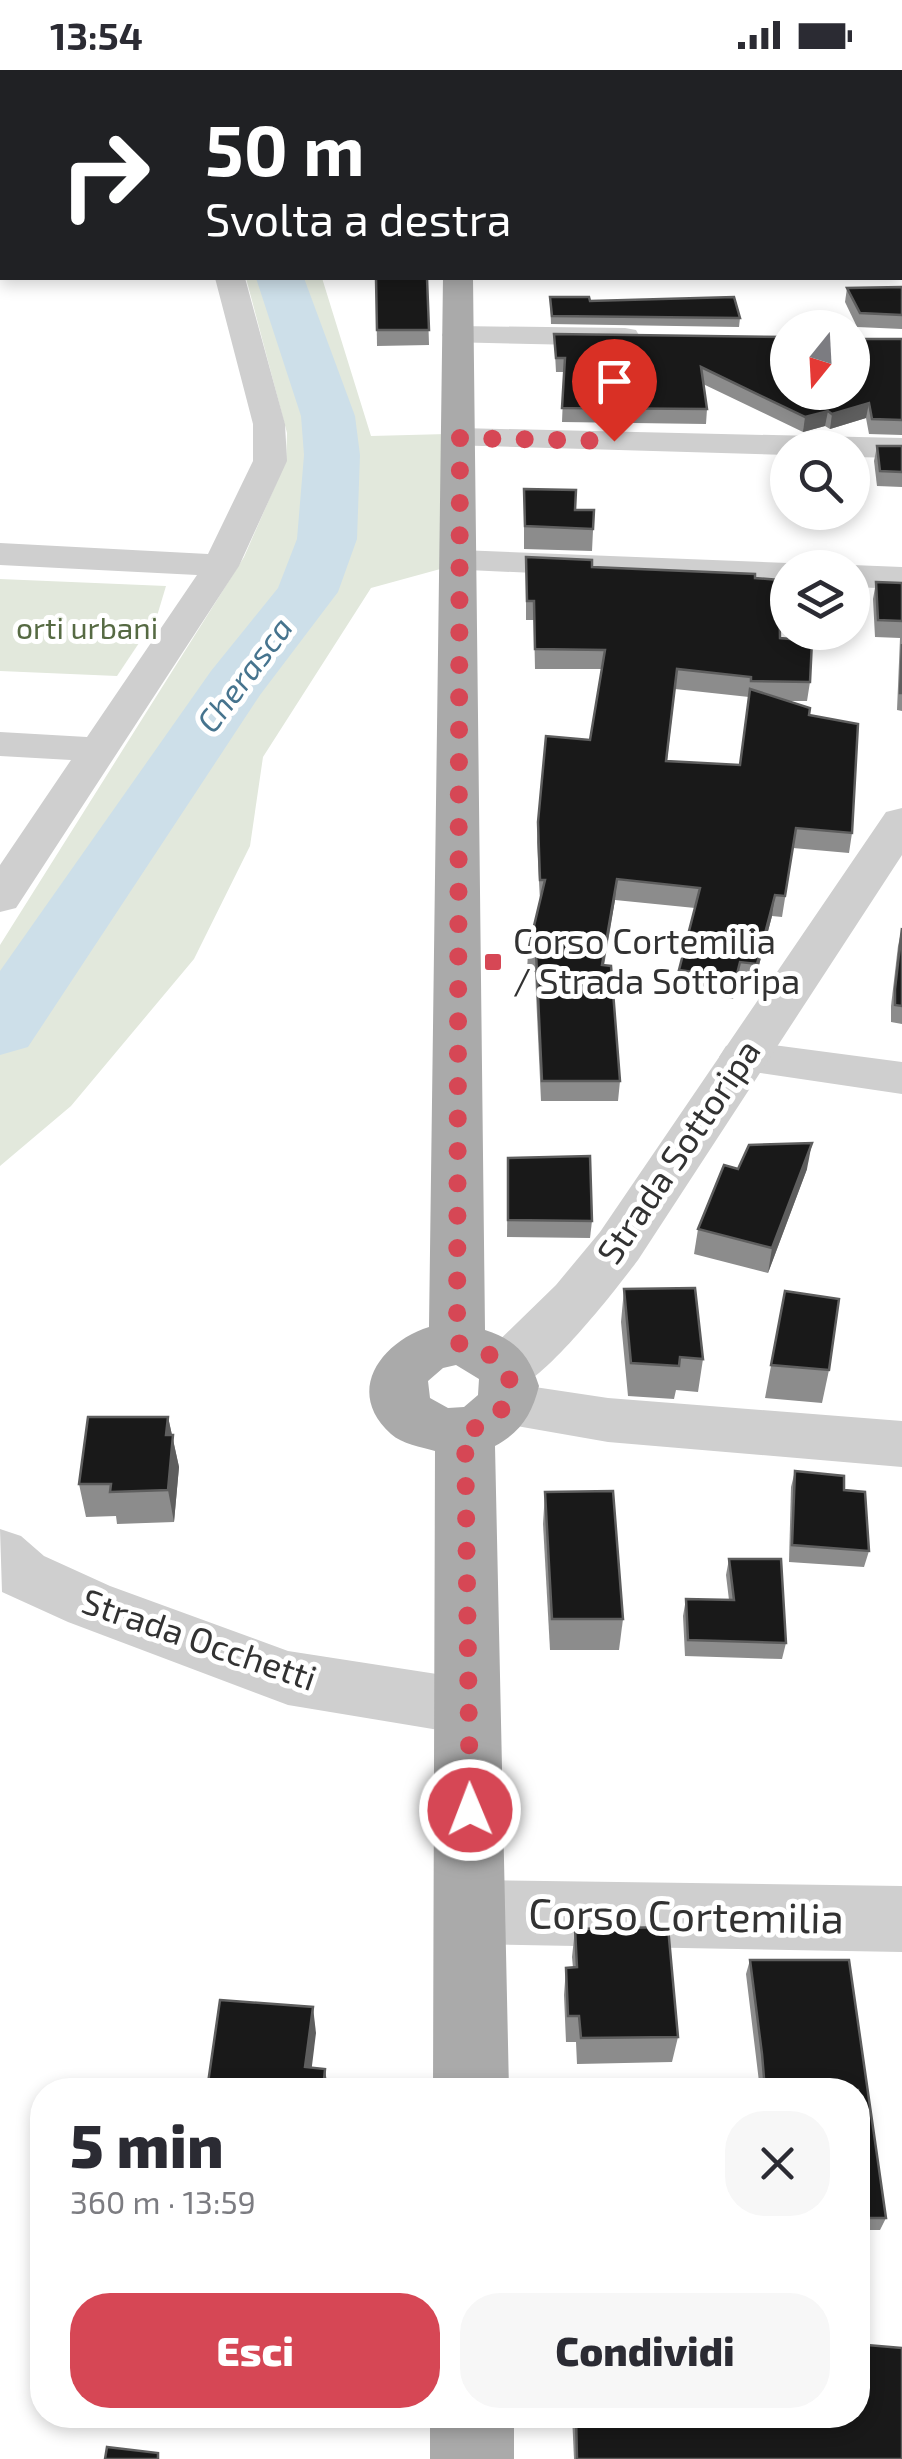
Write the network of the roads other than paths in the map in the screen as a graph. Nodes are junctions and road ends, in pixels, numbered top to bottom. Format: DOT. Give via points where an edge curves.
graph roads {
  1 [pos="231,280"];
  2 [pos="458,280"];
  3 [pos="457,335"];
  4 [pos="652,338"];
  5 [pos="460,438"];
  6 [pos="902,448"];
  7 [pos="0,554"];
  8 [pos="460,561"];
  9 [pos="221,566"];
  10 [pos="770,573"];
  11 [pos="870,577"];
  12 [pos="902,578"];
  13 [pos="0,744"];
  14 [pos="99,750"];
  15 [pos="902,821"];
  16 [pos="0,898"];
  17 [pos="743,1057"];
  18 [pos="902,1078"];
  19 [pos="484,1387"];
  20 [pos="902,1444"];
  21 [pos="0,1554"];
  22 [pos="469,1707"];
  23 [pos="471,1912"];
  24 [pos="902,1919"];
  25 [pos="471,2078"];
  26 [pos="472,2428"];
  27 [pos="472,2459"];
  1 -- 9 [label="street" via="269,424 270,461"];
  2 -- 3 [label="main road"];
  3 -- 4 [label="street"];
  3 -- 5 [label="main road"];
  5 -- 6 [label="street"];
  5 -- 8 [label="main road"];
  7 -- 9 [label="street"];
  8 -- 10 [label="street"];
  8 -- 19 [label="main road"];
  9 -- 14 [label="street"];
  11 -- 12 [label="street"];
  13 -- 14 [label="street"];
  14 -- 16 [label="street"];
  15 -- 17 [label="street, Strada Sottoripa"];
  17 -- 18 [label="street"];
  17 -- 19 [label="street, Strada Sottoripa" via="619,1246 576,1300"];
  19 -- 20 [label="street" via="608,1420"];
  19 -- 22 [label="main road"];
  21 -- 22 [label="street, Strada Occhetti" via="24,1574 89,1604 288,1678"];
  22 -- 23 [label="main road"];
  23 -- 24 [label="street, Corso Cortemilia"];
  23 -- 25 [label="main road"];
  26 -- 27 [label="main road"];
}
